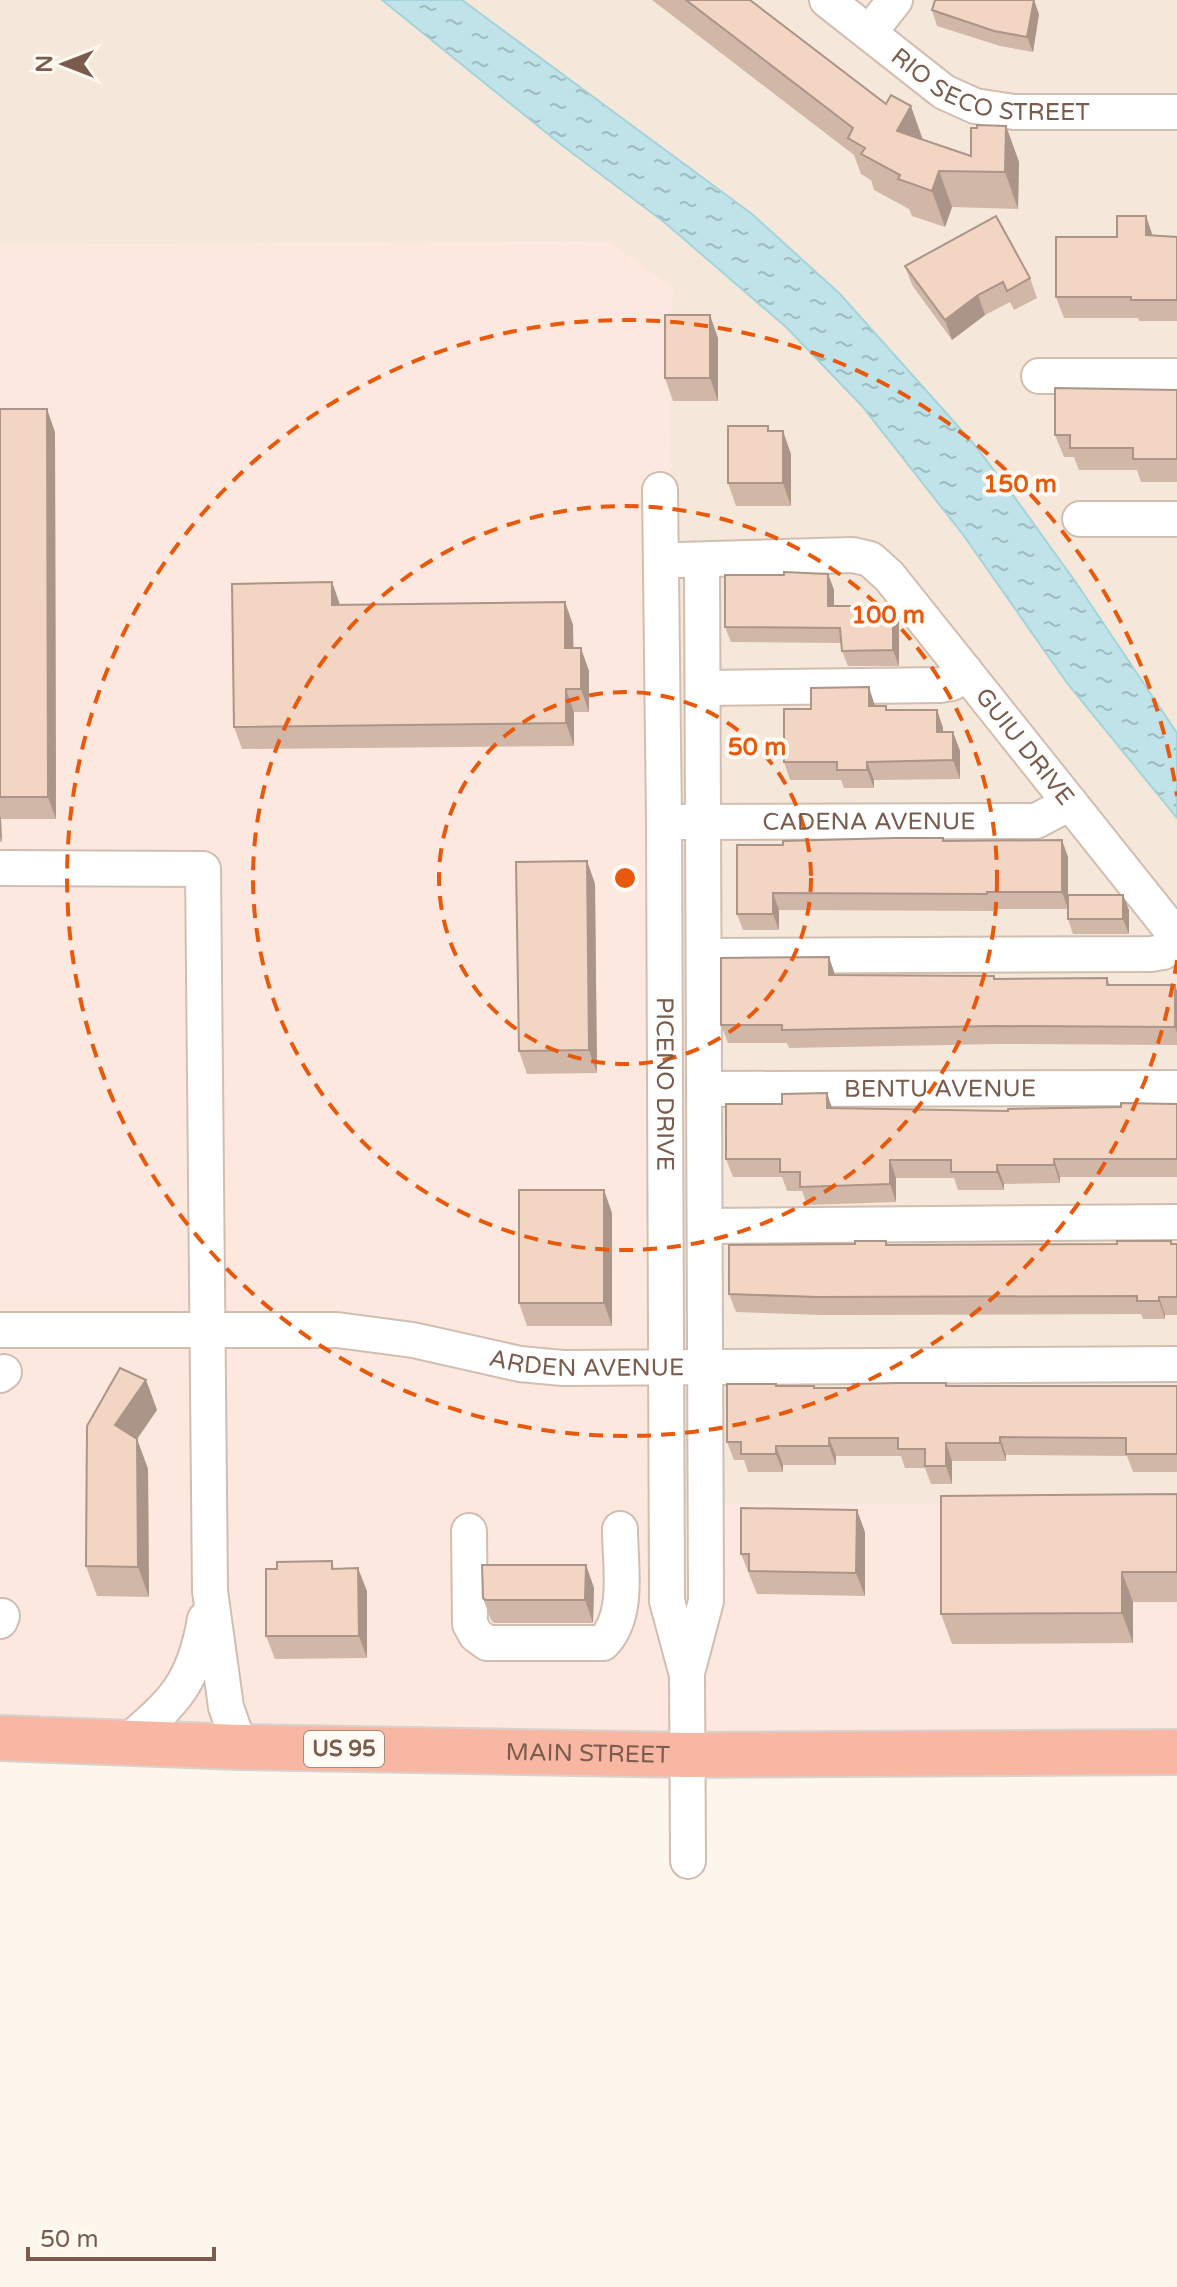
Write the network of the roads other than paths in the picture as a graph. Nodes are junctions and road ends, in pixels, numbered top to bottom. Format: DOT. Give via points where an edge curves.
graph roads {
  1 [pos="827,0"];
  2 [pos="895,0"];
  3 [pos="869,33"];
  4 [pos="1177,112"];
  5 [pos="1039,376"];
  6 [pos="1177,376"];
  7 [pos="660,490"];
  8 [pos="1080,519"];
  9 [pos="1177,519"];
  10 [pos="702,560"];
  11 [pos="661,561"];
  12 [pos="965,671"];
  13 [pos="703,688"];
  14 [pos="1070,803"];
  15 [pos="664,822"];
  16 [pos="704,822"];
  17 [pos="0,868"];
  18 [pos="1177,938"];
  19 [pos="704,956"];
  20 [pos="1177,1088"];
  21 [pos="704,1089"];
  22 [pos="1177,1222"];
  23 [pos="705,1226"];
  24 [pos="207,1329"];
  25 [pos="0,1330"];
  26 [pos="1177,1364"];
  27 [pos="705,1367"];
  28 [pos="665,1368"];
  29 [pos="620,1529"];
  30 [pos="469,1531"];
  31 [pos="210,1591"];
  32 [pos="687,1675"];
  33 [pos="0,1738"];
  34 [pos="126,1743"];
  35 [pos="240,1747"];
  36 [pos="1177,1752"];
  37 [pos="687,1755"];
  38 [pos="688,1861"];
  1 -- 3 [label="street, RIO SECO STREET"];
  2 -- 3 [label="street"];
  3 -- 4 [label="street, RIO SECO STREET" via="944,92 975,106 1014,112"];
  5 -- 6 [label="street"];
  7 -- 11 [label="street, PICENO DRIVE"];
  8 -- 9 [label="street"];
  10 -- 11 [label="street"];
  10 -- 12 [label="street, GUIU DRIVE" via="853,555 870,559"];
  10 -- 13 [label="street, PICENO DRIVE"];
  11 -- 15 [label="street, PICENO DRIVE"];
  12 -- 13 [label="street" via="952,683 940,685"];
  12 -- 14 [label="street, GUIU DRIVE"];
  13 -- 16 [label="street, PICENO DRIVE"];
  14 -- 16 [label="street, CADENA AVENUE" via="1036,821"];
  14 -- 18 [label="street, GUIU DRIVE"];
  15 -- 16 [label="street, CADENA AVENUE"];
  15 -- 28 [label="street, PICENO DRIVE"];
  16 -- 19 [label="street, PICENO DRIVE"];
  17 -- 24 [label="street" via="203,869"];
  18 -- 19 [label="street" via="1163,952 1151,954"];
  19 -- 21 [label="street, PICENO DRIVE"];
  20 -- 21 [label="street, BENTU AVENUE"];
  21 -- 23 [label="street, PICENO DRIVE"];
  22 -- 23 [label="street"];
  23 -- 27 [label="street, PICENO DRIVE"];
  24 -- 25 [label="street, ARDEN AVENUE"];
  24 -- 28 [label="street, ARDEN AVENUE" via="337,1330 413,1340 520,1364"];
  24 -- 31 [label="street"];
  26 -- 27 [label="street, ARDEN AVENUE"];
  27 -- 28 [label="street, ARDEN AVENUE"];
  27 -- 32 [label="street, PICENO DRIVE" via="706,1601"];
  28 -- 32 [label="street, PICENO DRIVE" via="667,1601"];
  29 -- 30 [label="street" via="619,1617 603,1643 487,1643 476,1635 470,1624"];
  31 -- 34 [label="street" via="200,1651 189,1679"];
  31 -- 35 [label="street" via="226,1707"];
  32 -- 37 [label="street, PICENO DRIVE"];
  33 -- 34 [label="highway, MAIN STREET / US 95"];
  34 -- 35 [label="highway, MAIN STREET / US 95"];
  35 -- 37 [label="highway, MAIN STREET / US 95"];
  36 -- 37 [label="highway, MAIN STREET / US 95"];
  37 -- 38 [label="street, PICENO DRIVE"];
}
